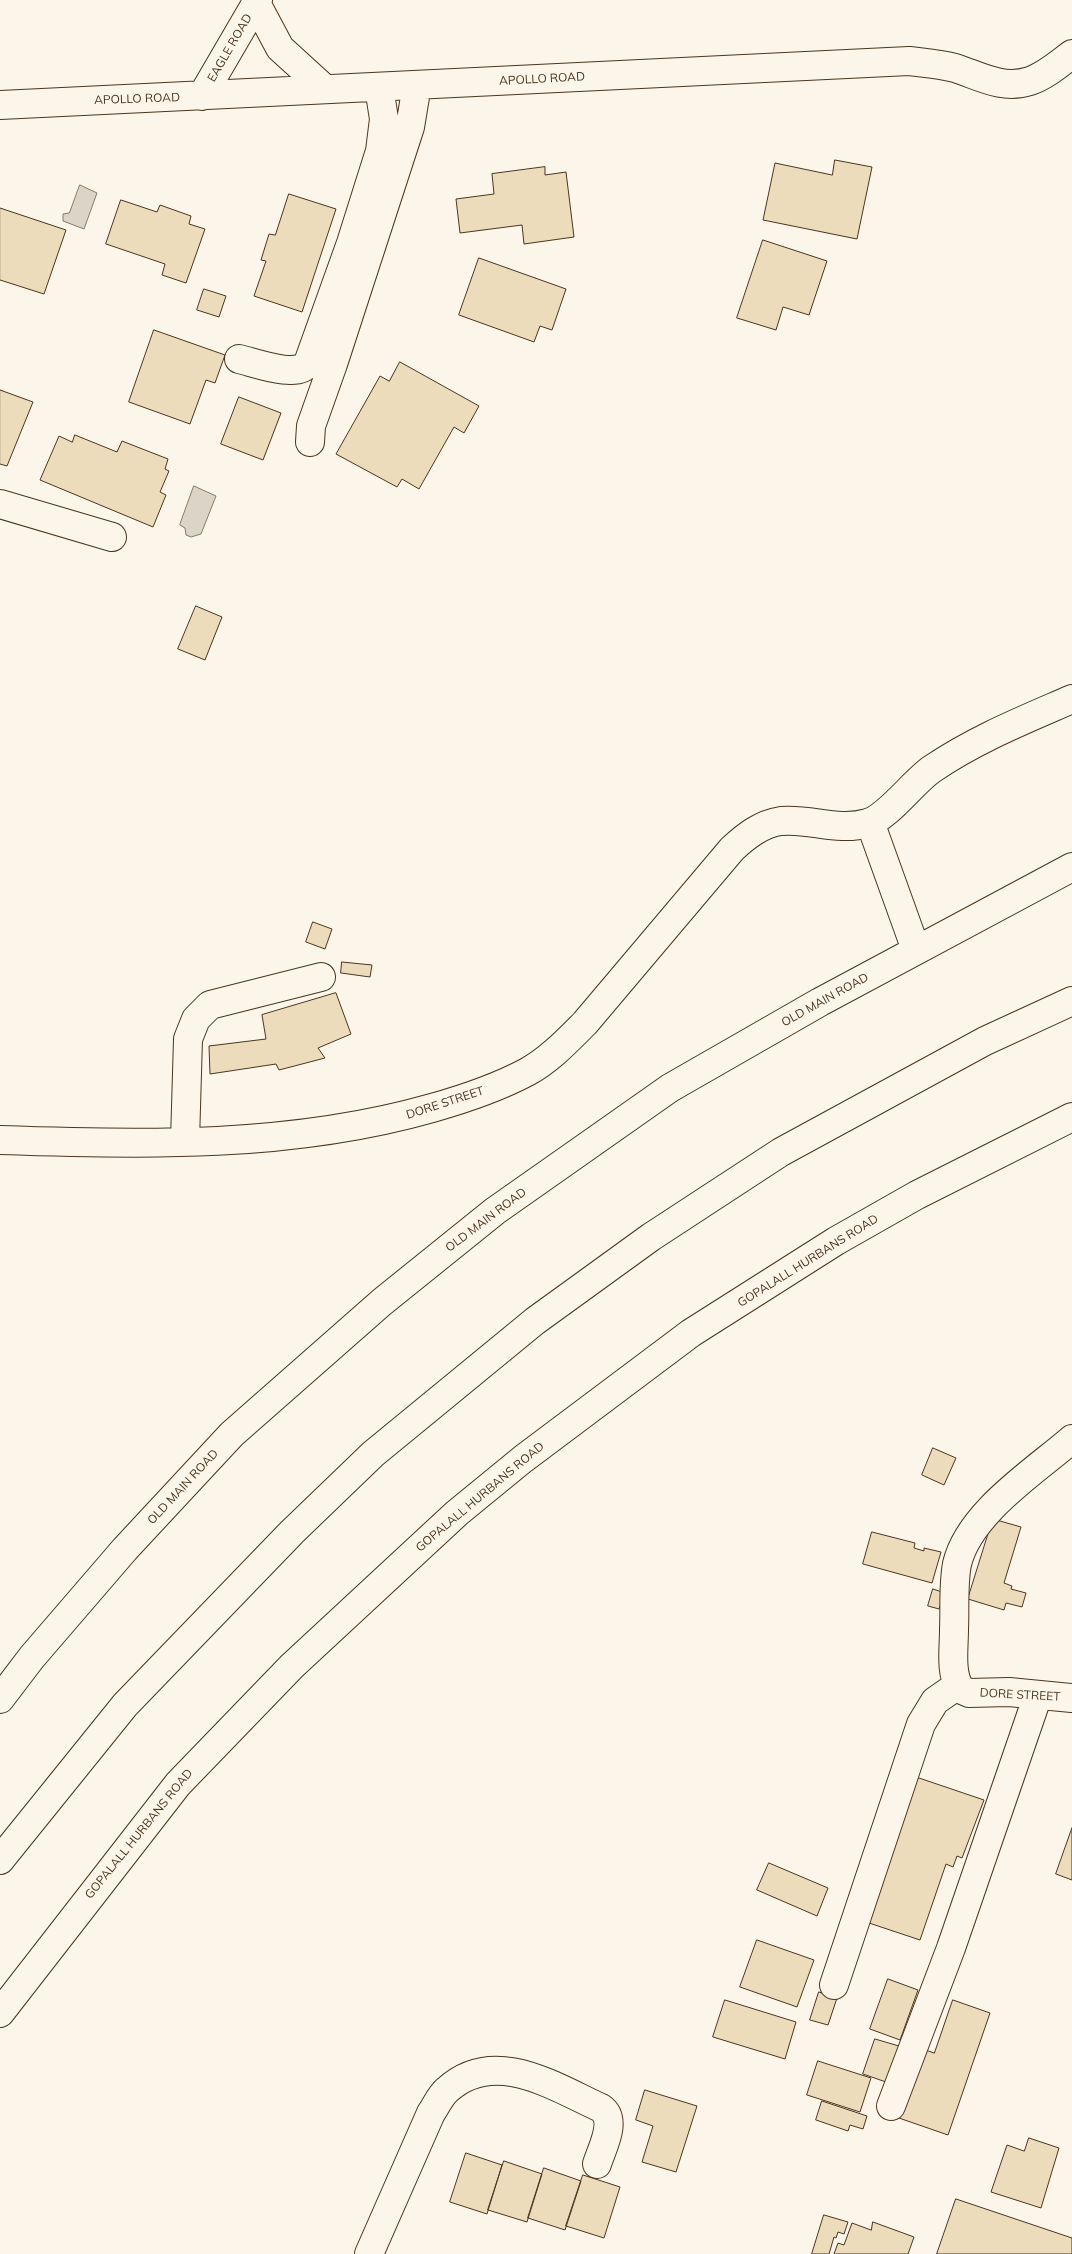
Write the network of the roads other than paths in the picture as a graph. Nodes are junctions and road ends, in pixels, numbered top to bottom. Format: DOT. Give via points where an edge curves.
graph roads {
  1 [pos="257,2"];
  2 [pos="1072,54"];
  3 [pos="417,85"];
  4 [pos="379,87"];
  5 [pos="325,90"];
  6 [pos="202,96"];
  7 [pos="0,104"];
  8 [pos="240,360"];
  9 [pos="310,442"];
  10 [pos="0,504"];
  11 [pos="112,537"];
  12 [pos="1072,699"];
  13 [pos="870,822"];
  14 [pos="1072,867"];
  15 [pos="916,950"];
  16 [pos="321,977"];
  17 [pos="1072,1001"];
  18 [pos="1072,1116"];
  19 [pos="0,1140"];
  20 [pos="184,1141"];
  21 [pos="1072,1439"];
  22 [pos="963,1689"];
  23 [pos="1038,1695"];
  24 [pos="1072,1698"];
  25 [pos="0,1699"];
  26 [pos="0,1860"];
  27 [pos="834,1985"];
  28 [pos="0,2013"];
  29 [pos="891,2106"];
  30 [pos="597,2164"];
  31 [pos="369,2254"];
  1 -- 5 [label="street" via="280,48"];
  1 -- 6 [label="street, EAGLE ROAD"];
  2 -- 3 [label="street, APOLLO ROAD" via="1030,81 1013,84 993,82 933,63 909,61"];
  3 -- 4 [label="street, APOLLO ROAD"];
  3 -- 9 [label="street" via="410,127 310,426"];
  4 -- 5 [label="street, APOLLO ROAD"];
  4 -- 8 [label="street" via="384,119 380,151 308,362 296,371"];
  5 -- 6 [label="street, APOLLO ROAD"];
  6 -- 7 [label="street, APOLLO ROAD"];
  10 -- 11 [label="street"];
  12 -- 13 [label="street" via="978,740 930,770"];
  13 -- 15 [label="street"];
  13 -- 20 [label="street, DORE STREET" via="846,828 781,821 748,834 585,1023 560,1048 528,1071 474,1096 392,1120 312,1134"];
  14 -- 15 [label="street, OLD MAIN ROAD"];
  15 -- 25 [label="street, OLD MAIN ROAD" via="670,1088 495,1211 382,1302 232,1434 119,1556"];
  16 -- 20 [label="street" via="210,1005 196,1019 188,1039"];
  17 -- 26 [label="street" via="985,1041 781,1152 651,1238 535,1321 373,1454 292,1532 125,1705"];
  18 -- 28 [label="street, GOPALALL HURBANS ROAD" via="844,1236 692,1333 576,1418 464,1507 292,1666 178,1784"];
  19 -- 20 [label="street, DORE STREET"];
  21 -- 22 [label="street" via="990,1509 972,1531 961,1555 955,1586 954,1675"];
  22 -- 23 [label="street, DORE STREET"];
  22 -- 27 [label="street" via="936,1701 921,1724"];
  23 -- 24 [label="street, DORE STREET"];
  23 -- 29 [label="street" via="951,1948"];
  30 -- 31 [label="street" via="608,2127 608,2117 601,2108 522,2074 500,2069 474,2073 445,2092 431,2113"];
}
